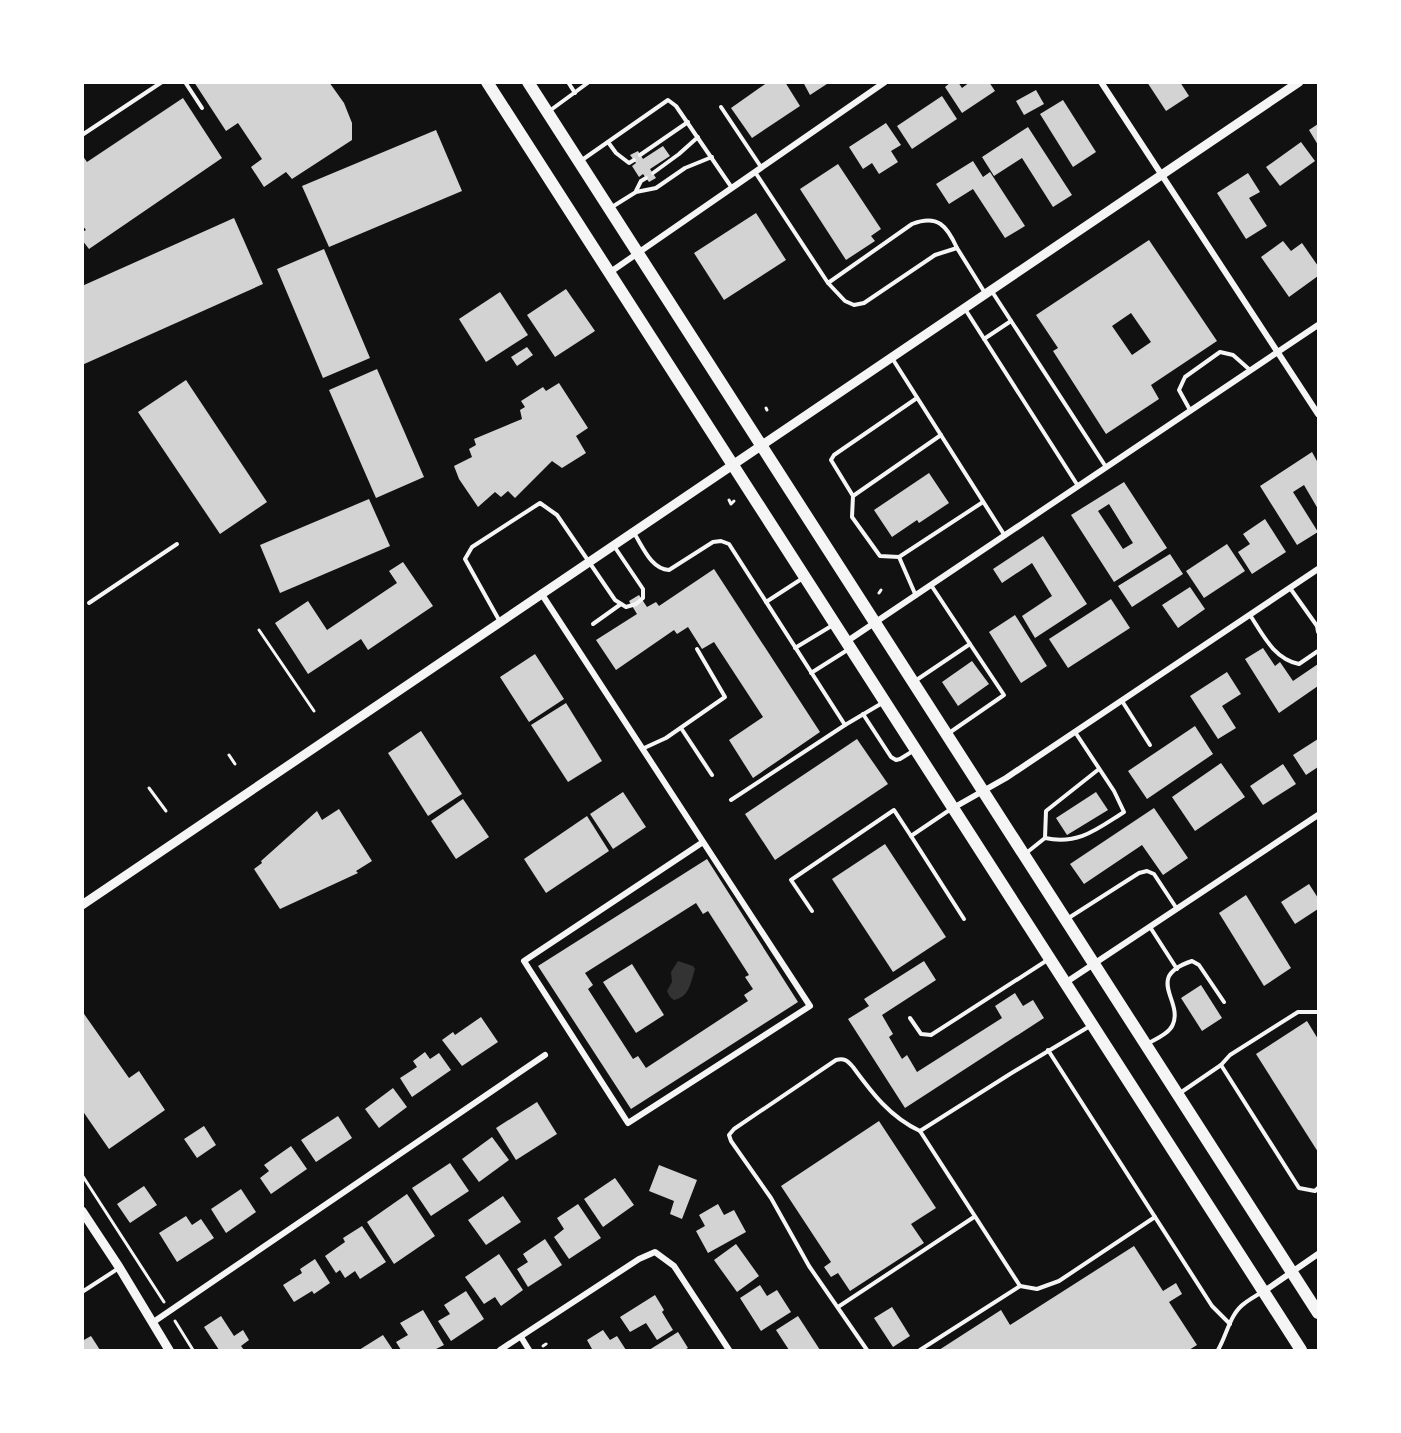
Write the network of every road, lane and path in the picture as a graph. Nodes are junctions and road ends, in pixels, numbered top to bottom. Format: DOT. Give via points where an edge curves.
graph roads {
  1 [pos="162,82"];
  2 [pos="185,82"];
  3 [pos="487,82"];
  4 [pos="528,82"];
  5 [pos="568,82"];
  6 [pos="589,82"];
  7 [pos="885,82"];
  8 [pos="1101,82"];
  9 [pos="1299,82"];
  10 [pos="575,93"];
  11 [pos="721,107"];
  12 [pos="202,108"];
  13 [pos="547,112"];
  14 [pos="688,122"];
  15 [pos="82,135"];
  16 [pos="698,137"];
  17 [pos="608,142"];
  18 [pos="640,155"];
  19 [pos="712,157"];
  20 [pos="634,160"];
  21 [pos="579,162"];
  22 [pos="762,167"];
  23 [pos="755,172"];
  24 [pos="652,173"];
  25 [pos="1161,176"];
  26 [pos="646,177"];
  27 [pos="732,188"];
  28 [pos="636,192"];
  29 [pos="609,209"];
  30 [pos="957,248"];
  31 [pos="638,253"];
  32 [pos="609,273"];
  33 [pos="828,283"];
  34 [pos="988,292"];
  35 [pos="964,308"];
  36 [pos="1011,321"];
  37 [pos="1318,325"];
  38 [pos="984,339"];
  39 [pos="1278,352"];
  40 [pos="891,357"];
  41 [pos="1250,371"];
  42 [pos="917,398"];
  43 [pos="1190,411"];
  44 [pos="1318,414"];
  45 [pos="941,435"];
  46 [pos="760,445"];
  47 [pos="732,464"];
  48 [pos="1106,467"];
  49 [pos="1078,486"];
  50 [pos="853,496"];
  51 [pos="729,500"];
  52 [pos="735,501"];
  53 [pos="983,502"];
  54 [pos="634,532"];
  55 [pos="1005,536"];
  56 [pos="177,544"];
  57 [pos="614,545"];
  58 [pos="899,556"];
  59 [pos="590,561"];
  60 [pos="1318,569"];
  61 [pos="804,577"];
  62 [pos="931,585"];
  63 [pos="1290,588"];
  64 [pos="541,593"];
  65 [pos="916,596"];
  66 [pos="766,602"];
  67 [pos="89,603"];
  68 [pos="621,604"];
  69 [pos="1250,615"];
  70 [pos="499,621"];
  71 [pos="875,623"];
  72 [pos="593,624"];
  73 [pos="834,624"];
  74 [pos="259,630"];
  75 [pos="1318,632"];
  76 [pos="970,644"];
  77 [pos="848,645"];
  78 [pos="795,648"];
  79 [pos="697,649"];
  80 [pos="1318,651"];
  81 [pos="811,673"];
  82 [pos="914,682"];
  83 [pos="1122,701"];
  84 [pos="884,702"];
  85 [pos="314,711"];
  86 [pos="862,714"];
  87 [pos="845,725"];
  88 [pos="681,728"];
  89 [pos="1074,732"];
  90 [pos="948,734"];
  91 [pos="1150,745"];
  92 [pos="642,750"];
  93 [pos="915,750"];
  94 [pos="229,755"];
  95 [pos="235,764"];
  96 [pos="1099,769"];
  97 [pos="712,775"];
  98 [pos="149,788"];
  99 [pos="982,790"];
  100 [pos="730,800"];
  101 [pos="952,808"];
  102 [pos="166,811"];
  103 [pos="1318,815"];
  104 [pos="911,836"];
  105 [pos="1045,838"];
  106 [pos="703,842"];
  107 [pos="1024,854"];
  108 [pos="82,905"];
  109 [pos="1177,909"];
  110 [pos="812,911"];
  111 [pos="964,919"];
  112 [pos="1066,919"];
  113 [pos="1150,927"];
  114 [pos="1049,959"];
  115 [pos="1095,964"];
  116 [pos="1177,969"];
  117 [pos="1065,983"];
  118 [pos="1224,1002"];
  119 [pos="1318,1012"];
  120 [pos="910,1018"];
  121 [pos="1092,1025"];
  122 [pos="1147,1045"];
  123 [pos="1048,1050"];
  124 [pos="545,1055"];
  125 [pos="1221,1065"];
  126 [pos="1178,1094"];
  127 [pos="920,1131"];
  128 [pos="82,1175"];
  129 [pos="1318,1188"];
  130 [pos="82,1211"];
  131 [pos="974,1217"];
  132 [pos="1155,1217"];
  133 [pos="1318,1254"];
  134 [pos="119,1267"];
  135 [pos="1292,1272"];
  136 [pos="1020,1286"];
  137 [pos="82,1292"];
  138 [pos="1263,1292"];
  139 [pos="162,1300"];
  140 [pos="838,1306"];
  141 [pos="1318,1313"];
  142 [pos="175,1321"];
  143 [pos="152,1323"];
  144 [pos="1230,1324"];
  145 [pos="520,1337"];
  146 [pos="169,1350"];
  147 [pos="193,1350"];
  148 [pos="500,1350"];
  149 [pos="529,1350"];
  150 [pos="729,1350"];
  151 [pos="867,1350"];
  152 [pos="920,1350"];
  153 [pos="1218,1350"];
  154 [pos="1301,1350"];
  1 -- 15 [label="lane"];
  2 -- 12 [label="lane"];
  3 -- 32 [label="main road"];
  4 -- 13 [label="main road"];
  5 -- 10 [label="lane"];
  6 -- 10 [label="lane"];
  7 -- 22 [label="street"];
  8 -- 25 [label="street"];
  9 -- 25 [label="street"];
  10 -- 13 [label="lane"];
  11 -- 22 [label="lane"];
  13 -- 21 [label="main road"];
  14 -- 16 [label="lane"];
  14 -- 17 [label="lane" via="668,100"];
  14 -- 18 [label="lane"];
  16 -- 19 [label="lane"];
  16 -- 24 [label="lane"];
  17 -- 20 [label="lane" via="629,163"];
  17 -- 21 [label="lane"];
  19 -- 27 [label="lane"];
  19 -- 28 [label="lane" via="685,168 657,188"];
  21 -- 29 [label="main road"];
  22 -- 23 [label="street"];
  23 -- 27 [label="street"];
  23 -- 33 [label="lane"];
  25 -- 34 [label="street"];
  25 -- 39 [label="street"];
  26 -- 28 [label="lane"];
  27 -- 31 [label="street"];
  28 -- 29 [label="lane"];
  29 -- 31 [label="main road"];
  30 -- 33 [label="lane" via="935,255 864,303 854,305 845,301"];
  30 -- 33 [label="lane" via="943,225 920,221"];
  30 -- 34 [label="lane"];
  31 -- 32 [label="street"];
  31 -- 46 [label="main road"];
  32 -- 47 [label="main road"];
  34 -- 35 [label="street"];
  34 -- 36 [label="lane"];
  35 -- 38 [label="lane"];
  35 -- 40 [label="street"];
  36 -- 38 [label="lane"];
  36 -- 48 [label="lane"];
  37 -- 39 [label="street"];
  38 -- 49 [label="lane"];
  39 -- 41 [label="street"];
  39 -- 44 [label="street"];
  40 -- 42 [label="lane"];
  40 -- 46 [label="street"];
  41 -- 43 [label="street"];
  41 -- 43 [label="lane" via="1233,355 1221,352 1185,377 1179,390"];
  42 -- 45 [label="lane"];
  42 -- 50 [label="lane" via="834,455 831,460"];
  43 -- 48 [label="street"];
  45 -- 50 [label="lane"];
  45 -- 53 [label="lane"];
  46 -- 47 [label="street"];
  46 -- 71 [label="main road"];
  47 -- 54 [label="street"];
  47 -- 61 [label="main road"];
  48 -- 49 [label="street"];
  49 -- 55 [label="street"];
  50 -- 58 [label="lane" via="852,517 880,556"];
  51 -- 52 [label="path" via="731,504"];
  53 -- 55 [label="lane"];
  53 -- 58 [label="lane"];
  54 -- 57 [label="street"];
  54 -- 66 [label="lane" via="660,569 669,570 713,542 729,544"];
  55 -- 62 [label="street"];
  56 -- 67 [label="lane"];
  57 -- 59 [label="street"];
  57 -- 68 [label="lane" via="642,589 643,598 636,604"];
  58 -- 65 [label="lane"];
  59 -- 64 [label="street"];
  59 -- 68 [label="lane"];
  59 -- 70 [label="lane" via="557,515 540,503 516,516 472,547 465,559"];
  60 -- 63 [label="street"];
  61 -- 66 [label="lane"];
  61 -- 73 [label="main road"];
  62 -- 65 [label="street"];
  62 -- 76 [label="lane"];
  63 -- 69 [label="street"];
  63 -- 75 [label="lane"];
  64 -- 70 [label="street"];
  64 -- 92 [label="street"];
  65 -- 71 [label="street"];
  66 -- 78 [label="lane"];
  68 -- 72 [label="lane"];
  69 -- 80 [label="lane" via="1283,659 1299,664"];
  69 -- 83 [label="street"];
  70 -- 108 [label="street"];
  71 -- 77 [label="street"];
  71 -- 82 [label="main road"];
  73 -- 77 [label="main road"];
  73 -- 78 [label="lane"];
  74 -- 85 [label="path"];
  76 -- 82 [label="lane"];
  76 -- 90 [label="lane" via="1004,695"];
  77 -- 81 [label="lane"];
  77 -- 84 [label="main road"];
  78 -- 81 [label="lane"];
  79 -- 88 [label="lane" via="725,697"];
  81 -- 87 [label="lane"];
  82 -- 90 [label="main road"];
  83 -- 89 [label="street"];
  83 -- 91 [label="lane"];
  84 -- 86 [label="lane"];
  84 -- 93 [label="main road"];
  86 -- 87 [label="lane"];
  86 -- 93 [label="lane" via="891,757 900,759"];
  87 -- 100 [label="lane"];
  88 -- 92 [label="lane"];
  88 -- 97 [label="lane"];
  89 -- 96 [label="lane"];
  89 -- 99 [label="street"];
  90 -- 99 [label="main road"];
  92 -- 106 [label="street"];
  93 -- 101 [label="main road"];
  94 -- 95 [label="path"];
  96 -- 105 [label="lane" via="1046,811"];
  96 -- 105 [label="lane" via="1124,812 1087,836 1061,842"];
  98 -- 102 [label="path"];
  99 -- 101 [label="street"];
  99 -- 107 [label="main road"];
  101 -- 104 [label="lane"];
  101 -- 114 [label="main road"];
  103 -- 109 [label="street"];
  104 -- 110 [label="lane" via="894,810 791,880"];
  104 -- 111 [label="lane"];
  105 -- 107 [label="lane"];
  106 -- 106 [label="street" via="810,1006 628,1123 524,961"];
  107 -- 112 [label="main road"];
  109 -- 112 [label="lane" via="1154,874 1147,871"];
  109 -- 113 [label="street"];
  112 -- 115 [label="main road"];
  113 -- 115 [label="street"];
  113 -- 116 [label="lane"];
  114 -- 117 [label="main road"];
  114 -- 120 [label="lane" via="931,1035 921,1034"];
  115 -- 117 [label="street"];
  115 -- 122 [label="main road"];
  116 -- 118 [label="lane" via="1192,961 1199,965"];
  116 -- 122 [label="lane" via="1168,980 1173,1025"];
  117 -- 121 [label="main road"];
  119 -- 125 [label="lane" via="1298,1012"];
  121 -- 123 [label="lane"];
  121 -- 138 [label="main road"];
  122 -- 126 [label="main road"];
  123 -- 127 [label="lane"];
  123 -- 132 [label="lane"];
  124 -- 143 [label="street"];
  125 -- 126 [label="lane"];
  125 -- 129 [label="lane" via="1299,1188"];
  126 -- 135 [label="main road"];
  127 -- 131 [label="lane"];
  127 -- 140 [label="lane" via="881,1104 848,1061 842,1059 729,1134 809,1266"];
  128 -- 139 [label="path"];
  130 -- 134 [label="street"];
  131 -- 136 [label="lane"];
  131 -- 140 [label="lane"];
  132 -- 136 [label="lane" via="1059,1281 1037,1289"];
  132 -- 144 [label="lane" via="1212,1306"];
  133 -- 135 [label="street"];
  134 -- 137 [label="lane"];
  134 -- 143 [label="street"];
  135 -- 138 [label="street"];
  135 -- 141 [label="main road"];
  136 -- 152 [label="lane"];
  138 -- 144 [label="lane" via="1243,1304"];
  138 -- 154 [label="main road"];
  140 -- 151 [label="lane"];
  142 -- 147 [label="path"];
  143 -- 146 [label="street"];
  144 -- 153 [label="lane"];
  145 -- 148 [label="street"];
  145 -- 149 [label="street"];
  145 -- 150 [label="street" via="655,1252 674,1266"];
}
